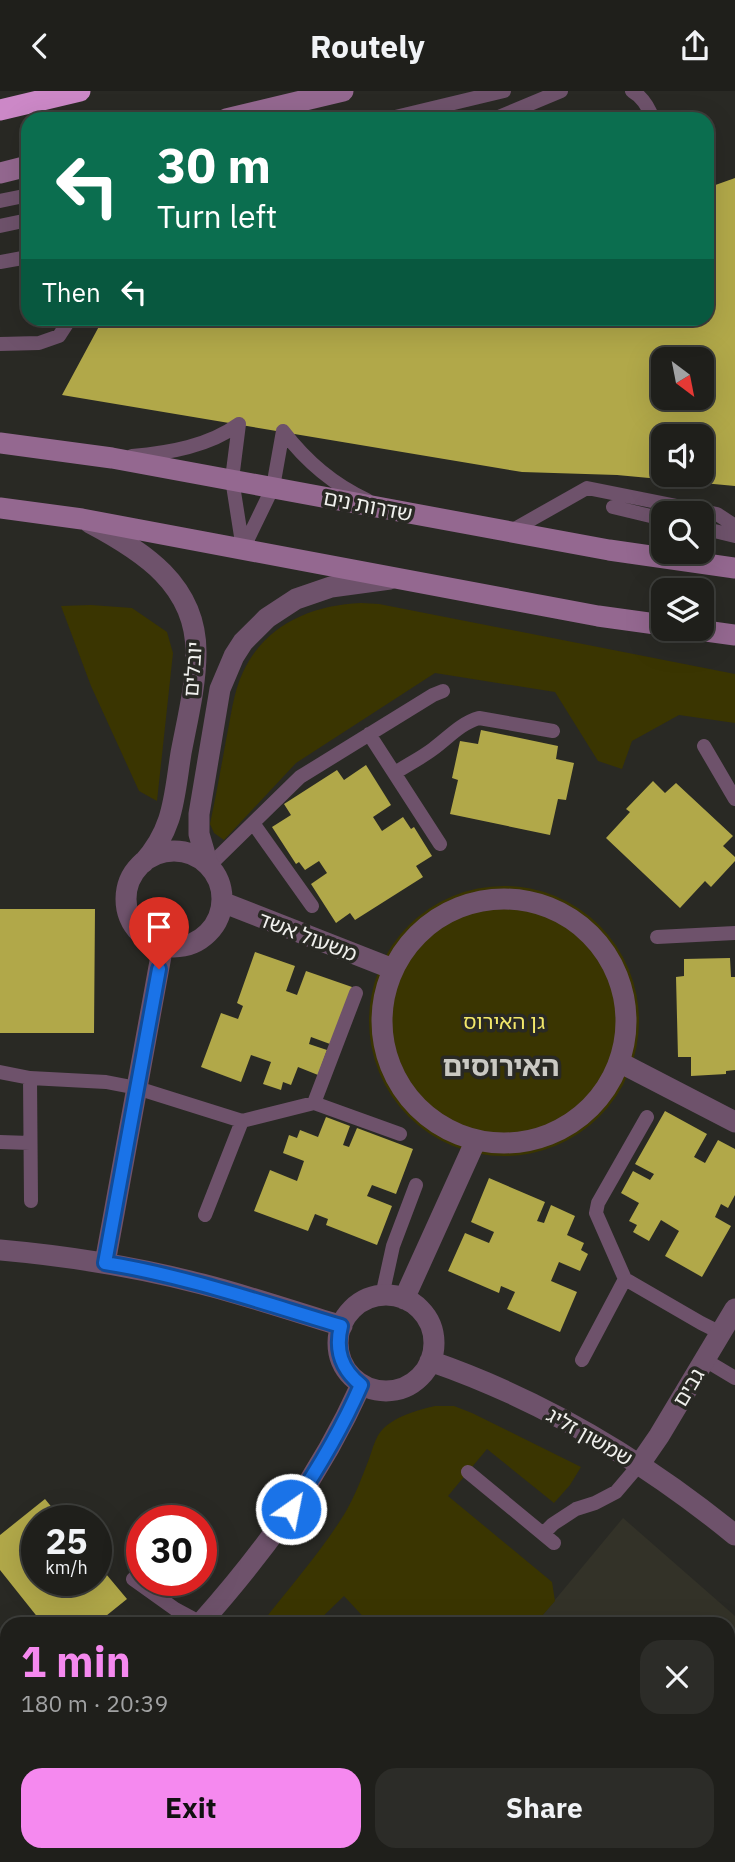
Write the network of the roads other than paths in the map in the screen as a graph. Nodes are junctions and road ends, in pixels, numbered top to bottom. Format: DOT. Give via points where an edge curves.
graph roads {
  1 [pos="80,91"];
  2 [pos="343,91"];
  3 [pos="504,91"];
  4 [pos="561,91"];
  5 [pos="632,91"];
  6 [pos="0,110"];
  7 [pos="255,112"];
  8 [pos="416,112"];
  9 [pos="512,112"];
  10 [pos="651,112"];
  11 [pos="21,168"];
  12 [pos="0,173"];
  13 [pos="21,197"];
  14 [pos="0,201"];
  15 [pos="21,222"];
  16 [pos="0,226"];
  17 [pos="21,258"];
  18 [pos="0,261"];
  19 [pos="65,326"];
  20 [pos="0,344"];
  21 [pos="0,443"];
  22 [pos="112,458"];
  23 [pos="232,479"];
  24 [pos="273,487"];
  25 [pos="613,507"];
  26 [pos="0,509"];
  27 [pos="386,509"];
  28 [pos="651,516"];
  29 [pos="82,519"];
  30 [pos="735,526"];
  31 [pos="511,531"];
  32 [pos="714,531"];
  33 [pos="735,536"];
  34 [pos="243,549"];
  35 [pos="735,568"];
  36 [pos="397,578"];
  37 [pos="651,623"];
  38 [pos="714,632"];
  39 [pos="735,635"];
  40 [pos="443,691"];
  41 [pos="553,731"];
  42 [pos="369,734"];
  43 [pos="704,746"];
  44 [pos="395,773"];
  45 [pos="735,799"];
  46 [pos="253,823"];
  47 [pos="440,844"];
  48 [pos="143,863"];
  49 [pos="209,866"];
  50 [pos="222,902"];
  51 [pos="312,906"];
  52 [pos="735,933"];
  53 [pos="657,937"];
  54 [pos="163,946"];
  55 [pos="393,969"];
  56 [pos="356,993"];
  57 [pos="619,1062"];
  58 [pos="0,1072"];
  59 [pos="30,1078"];
  60 [pos="137,1088"];
  61 [pos="314,1103"];
  62 [pos="647,1117"];
  63 [pos="242,1121"];
  64 [pos="735,1122"];
  65 [pos="400,1135"];
  66 [pos="476,1140"];
  67 [pos="0,1142"];
  68 [pos="30,1143"];
  69 [pos="416,1185"];
  70 [pos="31,1202"];
  71 [pos="205,1215"];
  72 [pos="0,1250"];
  73 [pos="105,1263"];
  74 [pos="625,1279"];
  75 [pos="382,1296"];
  76 [pos="404,1299"];
  77 [pos="735,1309"];
  78 [pos="341,1326"];
  79 [pos="721,1333"];
  80 [pos="582,1360"];
  81 [pos="705,1360"];
  82 [pos="430,1361"];
  83 [pos="735,1378"];
  84 [pos="361,1385"];
  85 [pos="639,1465"];
  86 [pos="468,1472"];
  87 [pos="735,1535"];
  88 [pos="157,1596"];
  89 [pos="189,1617"];
  90 [pos="207,1617"];
  1 -- 6 [label="highway"];
  2 -- 7 [label="main road"];
  3 -- 8 [label="lane"];
  4 -- 9 [label="lane"];
  5 -- 10 [label="lane"];
  11 -- 12 [label="main road"];
  13 -- 14 [label="lane"];
  15 -- 16 [label="lane"];
  17 -- 18 [label="lane"];
  19 -- 20 [label="lane" via="59,336 39,343"];
  21 -- 22 [label="main road, שדרות נים"];
  22 -- 23 [label="main road, שדרות נים"];
  22 -- 23 [label="lane" via="201,443 239,423"];
  23 -- 24 [label="main road, שדרות נים"];
  23 -- 34 [label="lane"];
  24 -- 27 [label="main road, שדרות נים"];
  24 -- 27 [label="lane" via="283,431 339,485"];
  24 -- 34 [label="lane"];
  25 -- 28 [label="lane"];
  26 -- 29 [label="main road"];
  27 -- 31 [label="main road, שדרות נים"];
  29 -- 34 [label="main road"];
  29 -- 48 [label="street, יובלים" via="135,549 167,577 192,618 195,674 170,814 162,838"];
  30 -- 31 [label="lane" via="717,514 587,488"];
  31 -- 35 [label="main road, שדרות נים"];
  32 -- 33 [label="lane"];
  34 -- 36 [label="main road"];
  36 -- 37 [label="main road"];
  36 -- 49 [label="street, יובלים" via="331,587 296,599 254,629 234,656 220,689 199,814 200,839"];
  38 -- 39 [label="main road"];
  40 -- 42 [label="lane"];
  41 -- 44 [label="lane" via="475,719"];
  42 -- 44 [label="lane"];
  42 -- 46 [label="lane" via="300,777"];
  43 -- 45 [label="lane"];
  44 -- 47 [label="lane"];
  46 -- 49 [label="lane"];
  46 -- 51 [label="lane"];
  48 -- 49 [label="street" via="163,852 178,852"];
  48 -- 54 [label="street" via="128,888 128,910 144,936"];
  49 -- 50 [label="street" via="219,880"];
  50 -- 54 [label="street" via="212,929 200,939 186,946"];
  50 -- 55 [label="street, משעול אשד"];
  52 -- 53 [label="lane"];
  54 -- 60 [label="street"];
  55 -- 57 [label="street" via="423,929 457,908 494,899 550,907 596,940 617,974 626,1011"];
  55 -- 66 [label="street" via="382,1012 391,1068 400,1086 426,1115"];
  56 -- 61 [label="lane"];
  57 -- 64 [label="street"];
  57 -- 66 [label="street" via="598,1099 551,1134 513,1143"];
  58 -- 59 [label="lane"];
  59 -- 60 [label="lane"];
  59 -- 68 [label="lane"];
  60 -- 63 [label="lane"];
  60 -- 73 [label="street"];
  61 -- 63 [label="lane"];
  61 -- 65 [label="lane"];
  62 -- 74 [label="lane" via="596,1213"];
  63 -- 71 [label="lane"];
  66 -- 76 [label="street"];
  67 -- 68 [label="lane"];
  68 -- 70 [label="lane"];
  69 -- 75 [label="lane" via="393,1246"];
  72 -- 73 [label="street"];
  73 -- 78 [label="street" via="205,1285"];
  74 -- 79 [label="lane"];
  74 -- 80 [label="lane"];
  75 -- 76 [label="street"];
  75 -- 78 [label="street" via="354,1308"];
  76 -- 82 [label="street" via="416,1306 430,1325 434,1340"];
  77 -- 79 [label="street, גבים"];
  78 -- 84 [label="street" via="338,1347 342,1362"];
  79 -- 81 [label="street, גבים"];
  81 -- 83 [label="lane"];
  81 -- 85 [label="street, גבים"];
  82 -- 84 [label="street" via="418,1379 404,1388 382,1391"];
  82 -- 85 [label="street, שמשון זליג" via="530,1402"];
  84 -- 90 [label="street" via="342,1427 291,1509"];
  85 -- 86 [label="lane" via="616,1492 553,1524 548,1539"];
  85 -- 87 [label="street, שמשון זליג"];
  88 -- 89 [label="lane"];
}
